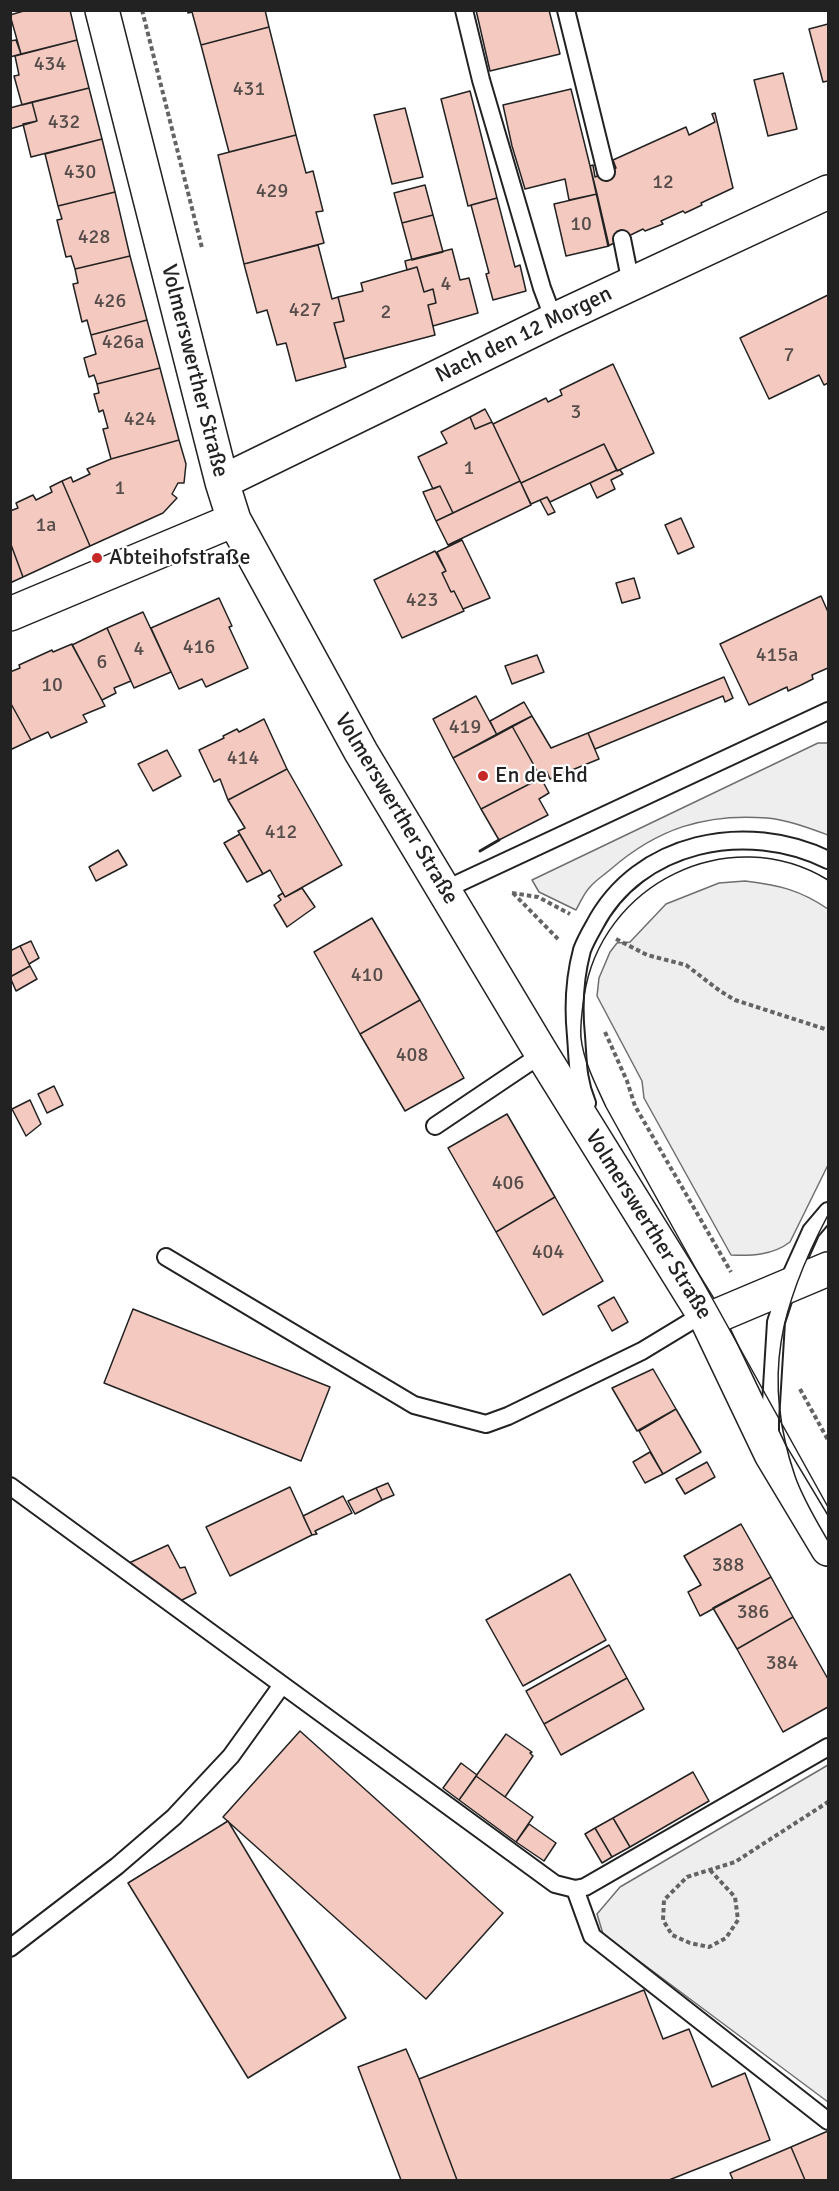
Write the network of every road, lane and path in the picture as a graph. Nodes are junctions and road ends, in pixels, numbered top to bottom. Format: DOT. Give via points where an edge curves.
graph roads {
  1 [pos="102,10"];
  2 [pos="464,10"];
  3 [pos="566,10"];
  4 [pos="606,172"];
  5 [pos="828,192"];
  6 [pos="622,239"];
  7 [pos="632,284"];
  8 [pos="554,320"];
  9 [pos="222,482"];
  10 [pos="234,520"];
  11 [pos="10,614"];
  12 [pos="828,711"];
  13 [pos="828,860"];
  14 [pos="444,890"];
  15 [pos="594,926"];
  16 [pos="560,941"];
  17 [pos="603,1028"];
  18 [pos="828,1030"];
  19 [pos="542,1054"];
  20 [pos="435,1126"];
  21 [pos="620,1180"];
  22 [pos="828,1211"];
  23 [pos="166,1257"];
  24 [pos="828,1269"];
  25 [pos="733,1276"];
  26 [pos="788,1285"];
  27 [pos="705,1317"];
  28 [pos="795,1380"];
  29 [pos="828,1440"];
  30 [pos="771,1454"];
  31 [pos="10,1486"];
  32 [pos="828,1549"];
  33 [pos="282,1685"];
  34 [pos="828,1747"];
  35 [pos="828,1802"];
  36 [pos="710,1870"];
  37 [pos="575,1889"];
  38 [pos="10,1948"];
  39 [pos="828,2121"];
  1 -- 9 [label="street, Volmerswerther Straße"];
  2 -- 8 [label="lane" via="484,91"];
  3 -- 4 [label="lane"];
  5 -- 7 [label="street, Nach den 12 Morgen"];
  6 -- 7 [label="lane"];
  7 -- 8 [label="street, Nach den 12 Morgen"];
  8 -- 9 [label="street, Nach den 12 Morgen"];
  9 -- 10 [label="street, Volmerswerther Straße"];
  10 -- 11 [label="street"];
  10 -- 14 [label="street, Volmerswerther Straße" via="361,752"];
  12 -- 14 [label="lane"];
  13 -- 15 [label="lane" via="785,844 707,843 672,853 634,876 605,906"];
  14 -- 19 [label="street, Volmerswerther Straße"];
  15 -- 16 [label="path" via="538,897 512,892"];
  15 -- 18 [label="path" via="647,955 686,965 735,1000"];
  15 -- 21 [label="lane" via="583,948 573,1001 579,1085"];
  17 -- 25 [label="path" via="635,1106"];
  19 -- 20 [label="lane"];
  19 -- 21 [label="street, Volmerswerther Straße"];
  21 -- 27 [label="street, Volmerswerther Straße"];
  22 -- 26 [label="lane" via="812,1231"];
  23 -- 27 [label="lane" via="414,1405 486,1424"];
  24 -- 26 [label="street"];
  26 -- 27 [label="street"];
  26 -- 30 [label="lane" via="776,1322"];
  27 -- 30 [label="street, Volmerswerther Straße"];
  28 -- 29 [label="path"];
  30 -- 32 [label="street, Volmerswerther Straße"];
  31 -- 33 [label="lane"];
  33 -- 37 [label="lane" via="555,1884"];
  33 -- 38 [label="lane" via="231,1756 174,1817"];
  34 -- 37 [label="lane" via="585,1887"];
  35 -- 36 [label="path" via="735,1862"];
  36 -- 36 [label="path" via="687,1877 664,1900 663,1920 672,1935 708,1947 726,1938 738,1920 735,1897"];
  37 -- 39 [label="lane" via="592,1935"];
}
